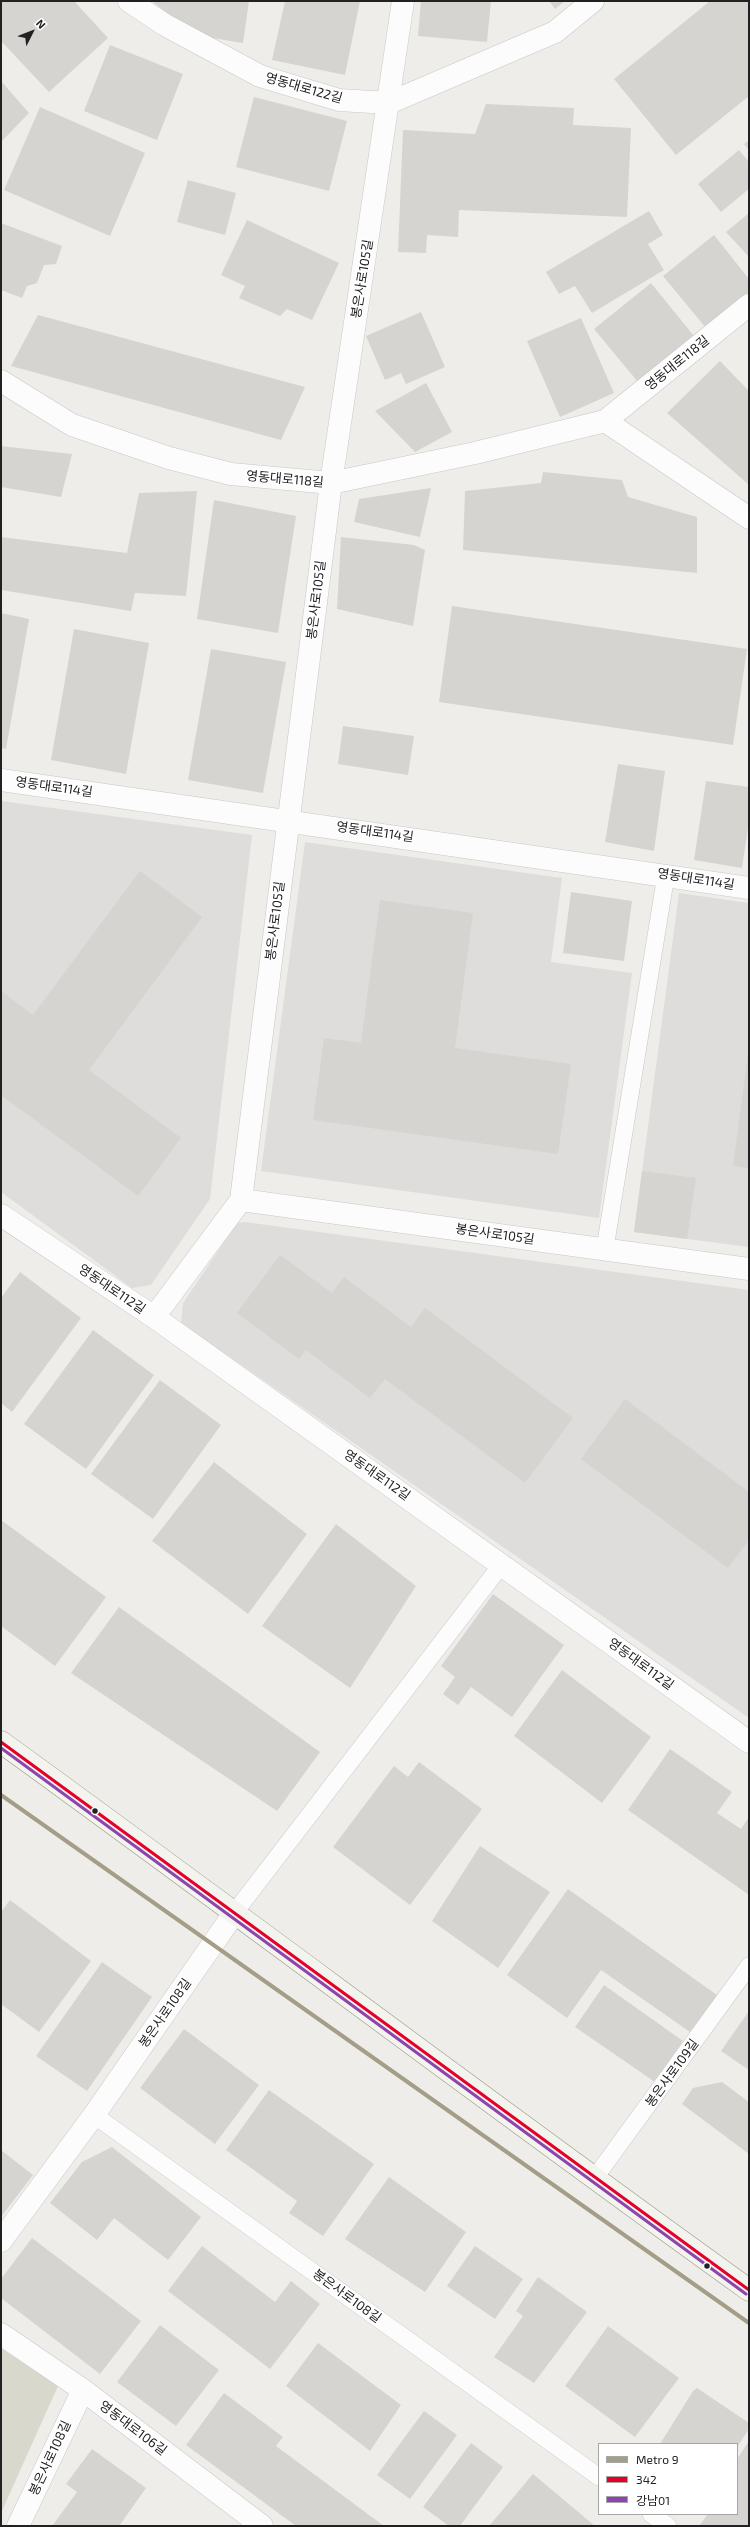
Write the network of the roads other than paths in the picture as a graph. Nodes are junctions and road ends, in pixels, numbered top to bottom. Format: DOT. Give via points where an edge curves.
graph roads {
  1 [pos="130,1"];
  2 [pos="403,1"];
  3 [pos="594,1"];
  4 [pos="389,103"];
  5 [pos="749,305"];
  6 [pos="1,382"];
  7 [pos="605,421"];
  8 [pos="331,483"];
  9 [pos="749,518"];
  10 [pos="1,780"];
  11 [pos="287,820"];
  12 [pos="666,875"];
  13 [pos="749,888"];
  14 [pos="240,1200"];
  15 [pos="1,1214"];
  16 [pos="605,1248"];
  17 [pos="749,1269"];
  18 [pos="154,1317"];
  19 [pos="502,1564"];
  20 [pos="1,1742"];
  21 [pos="749,1742"];
  22 [pos="235,1912"];
  23 [pos="749,1966"];
  24 [pos="94,2115"];
  25 [pos="594,2179"];
  26 [pos="1,2241"];
  27 [pos="749,2290"];
  28 [pos="1,2334"];
  29 [pos="83,2390"];
  30 [pos="598,2476"];
  31 [pos="652,2515"];
  32 [pos="18,2526"];
  33 [pos="262,2526"];
  34 [pos="668,2526"];
  1 -- 4 [label="street, 영동대로122길" via="165,25 260,76 339,100"];
  2 -- 4 [label="street, 봉은사로105길"];
  3 -- 4 [label="street, 영동대로122길" via="555,32"];
  4 -- 8 [label="street, 봉은사로105길"];
  5 -- 7 [label="street, 영동대로118길"];
  6 -- 8 [label="street, 영동대로118길" via="72,426 169,458 231,474"];
  7 -- 8 [label="street, 영동대로118길" via="475,453"];
  7 -- 9 [label="street"];
  8 -- 11 [label="street, 봉은사로105길"];
  10 -- 11 [label="street, 영동대로114길"];
  11 -- 12 [label="street, 영동대로114길"];
  11 -- 14 [label="street, 봉은사로105길"];
  12 -- 13 [label="street, 영동대로114길"];
  12 -- 16 [label="lane"];
  14 -- 16 [label="street, 봉은사로105길"];
  14 -- 18 [label="street, 봉은사로105길"];
  15 -- 18 [label="street, 영동대로112길"];
  16 -- 17 [label="street, 봉은사로105길"];
  18 -- 19 [label="street, 영동대로112길"];
  19 -- 21 [label="street, 영동대로112길"];
  19 -- 22 [label="lane"];
  20 -- 22 [label="street"];
  22 -- 24 [label="street, 봉은사로108길"];
  22 -- 25 [label="street"];
  23 -- 25 [label="lane, 봉은사로109길"];
  24 -- 26 [label="street, 봉은사로108길"];
  24 -- 30 [label="lane, 봉은사로108길"];
  25 -- 27 [label="street"];
  28 -- 29 [label="street, 영동대로106길"];
  29 -- 32 [label="street, 봉은사로108길"];
  29 -- 33 [label="street, 영동대로106길"];
  31 -- 34 [label="lane"];
}
